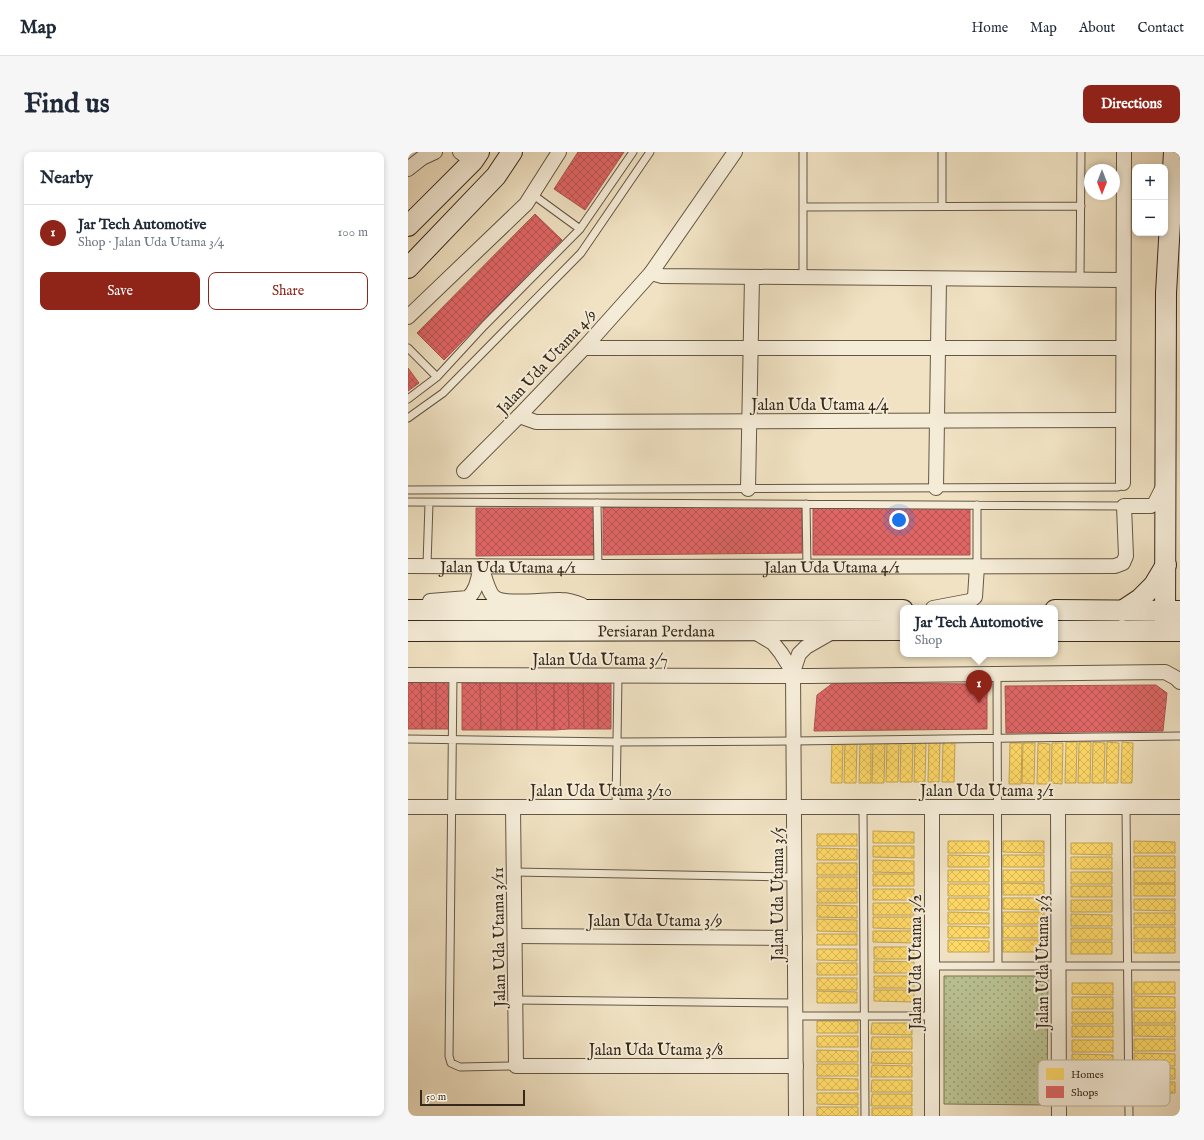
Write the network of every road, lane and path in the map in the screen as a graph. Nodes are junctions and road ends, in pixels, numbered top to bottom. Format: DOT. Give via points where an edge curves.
graph roads {
  1 [pos="435,152"];
  2 [pos="512,152"];
  3 [pos="559,152"];
  4 [pos="633,152"];
  5 [pos="650,152"];
  6 [pos="735,152"];
  7 [pos="803,152"];
  8 [pos="942,152"];
  9 [pos="1082,152"];
  10 [pos="1124,152"];
  11 [pos="1174,152"];
  12 [pos="471,155"];
  13 [pos="408,169"];
  14 [pos="532,194"];
  15 [pos="942,206"];
  16 [pos="1081,206"];
  17 [pos="803,207"];
  18 [pos="1129,210"];
  19 [pos="1168,210"];
  20 [pos="408,226"];
  21 [pos="580,229"];
  22 [pos="1167,236"];
  23 [pos="408,268"];
  24 [pos="651,273"];
  25 [pos="752,277"];
  26 [pos="802,278"];
  27 [pos="939,279"];
  28 [pos="1080,280"];
  29 [pos="1123,280"];
  30 [pos="408,317"];
  31 [pos="408,348"];
  32 [pos="584,348"];
  33 [pos="750,348"];
  34 [pos="938,348"];
  35 [pos="1123,348"];
  36 [pos="437,377"];
  37 [pos="408,399"];
  38 [pos="519,416"];
  39 [pos="408,418"];
  40 [pos="1123,420"];
  41 [pos="749,421"];
  42 [pos="936,421"];
  43 [pos="464,471"];
  44 [pos="1166,482"];
  45 [pos="1123,483"];
  46 [pos="936,488"];
  47 [pos="748,489"];
  48 [pos="408,490"];
  49 [pos="408,502"];
  50 [pos="428,502"];
  51 [pos="597,503"];
  52 [pos="806,504"];
  53 [pos="977,505"];
  54 [pos="1124,506"];
  55 [pos="427,565"];
  56 [pos="408,566"];
  57 [pos="481,566"];
  58 [pos="977,566"];
  59 [pos="1166,566"];
  60 [pos="598,567"];
  61 [pos="807,567"];
  62 [pos="408,602"];
  63 [pos="949,605"];
  64 [pos="408,610"];
  65 [pos="594,610"];
  66 [pos="900,610"];
  67 [pos="1058,610"];
  68 [pos="1122,610"];
  69 [pos="1173,610"];
  70 [pos="836,630"];
  71 [pos="900,630"];
  72 [pos="408,631"];
  73 [pos="753,631"];
  74 [pos="1058,631"];
  75 [pos="1173,631"];
  76 [pos="793,674"];
  77 [pos="408,675"];
  78 [pos="453,675"];
  79 [pos="998,675"];
  80 [pos="618,676"];
  81 [pos="1180,682"];
  82 [pos="1180,736"];
  83 [pos="998,738"];
  84 [pos="408,739"];
  85 [pos="452,739"];
  86 [pos="793,741"];
  87 [pos="618,742"];
  88 [pos="408,807"];
  89 [pos="452,807"];
  90 [pos="513,807"];
  91 [pos="616,807"];
  92 [pos="794,807"];
  93 [pos="863,807"];
  94 [pos="932,807"];
  95 [pos="998,807"];
  96 [pos="1058,807"];
  97 [pos="1126,807"];
  98 [pos="1180,807"];
  99 [pos="514,872"];
  100 [pos="794,877"];
  101 [pos="515,936"];
  102 [pos="795,938"];
  103 [pos="932,966"];
  104 [pos="998,966"];
  105 [pos="1058,966"];
  106 [pos="1127,966"];
  107 [pos="1180,966"];
  108 [pos="516,1000"];
  109 [pos="795,1009"];
  110 [pos="864,1016"];
  111 [pos="932,1016"];
  112 [pos="1059,1060"];
  113 [pos="1128,1060"];
  114 [pos="516,1066"];
  115 [pos="796,1066"];
  116 [pos="1059,1106"];
  117 [pos="1129,1106"];
  118 [pos="796,1116"];
  119 [pos="865,1116"];
  120 [pos="932,1116"];
  121 [pos="1059,1116"];
  122 [pos="1129,1116"];
  1 -- 13 [label="street"];
  2 -- 23 [label="main road" via="496,176"];
  3 -- 14 [label="street"];
  4 -- 21 [label="lane"];
  5 -- 39 [label="lane" via="581,253 443,393"];
  6 -- 24 [label="street, Jalan Uda Utama 4/9"];
  7 -- 17 [label="lane"];
  8 -- 15 [label="lane"];
  9 -- 16 [label="lane"];
  10 -- 18 [label="street"];
  11 -- 19 [label="main road"];
  12 -- 20 [label="main road"];
  14 -- 21 [label="lane"];
  14 -- 30 [label="street" via="526,204"];
  15 -- 16 [label="lane"];
  15 -- 17 [label="lane"];
  16 -- 28 [label="lane"];
  17 -- 26 [label="lane"];
  18 -- 29 [label="street"];
  21 -- 36 [label="lane"];
  22 -- 44 [label="main road"];
  24 -- 25 [label="street" via="662,276"];
  24 -- 32 [label="street, Jalan Uda Utama 4/9"];
  25 -- 26 [label="street"];
  25 -- 33 [label="street"];
  26 -- 27 [label="street"];
  27 -- 28 [label="street"];
  27 -- 34 [label="street"];
  28 -- 29 [label="street"];
  29 -- 35 [label="street"];
  31 -- 36 [label="lane"];
  32 -- 33 [label="street"];
  32 -- 38 [label="street, Jalan Uda Utama 4/9"];
  33 -- 34 [label="street"];
  33 -- 41 [label="street"];
  34 -- 35 [label="street"];
  34 -- 42 [label="street"];
  35 -- 40 [label="street"];
  36 -- 37 [label="lane"];
  38 -- 41 [label="street, Jalan Uda Utama 4/4" via="536,422"];
  38 -- 43 [label="street, Jalan Uda Utama 4/9"];
  40 -- 42 [label="street, Jalan Uda Utama 4/4"];
  40 -- 45 [label="street"];
  41 -- 42 [label="street, Jalan Uda Utama 4/4"];
  41 -- 47 [label="street"];
  42 -- 46 [label="street"];
  44 -- 54 [label="street" via="1151,506"];
  44 -- 59 [label="main road"];
  45 -- 46 [label="lane" via="1118,487"];
  46 -- 47 [label="lane"];
  47 -- 48 [label="lane"];
  49 -- 50 [label="lane"];
  50 -- 51 [label="lane"];
  50 -- 55 [label="lane"];
  51 -- 52 [label="lane"];
  51 -- 60 [label="lane"];
  52 -- 53 [label="lane"];
  52 -- 61 [label="lane"];
  53 -- 54 [label="lane"];
  53 -- 58 [label="lane"];
  54 -- 58 [label="street, Jalan Uda Utama 4/1" via="1126,556 1119,565"];
  55 -- 56 [label="street, Jalan Uda Utama 4/1"];
  55 -- 57 [label="street, Jalan Uda Utama 4/1"];
  57 -- 60 [label="street, Jalan Uda Utama 4/1"];
  57 -- 62 [label="street" via="476,586 468,598"];
  57 -- 65 [label="street" via="493,597 499,600 574,601"];
  58 -- 61 [label="street, Jalan Uda Utama 4/1"];
  58 -- 63 [label="street" via="975,597 970,601"];
  59 -- 68 [label="main road" via="1154,585 1140,599"];
  59 -- 69 [label="main road"];
  60 -- 61 [label="street, Jalan Uda Utama 4/1"];
  64 -- 65 [label="main road, Persiaran Perdana"];
  65 -- 66 [label="main road, Persiaran Perdana"];
  67 -- 68 [label="main road"];
  68 -- 69 [label="main road"];
  69 -- 75 [label="main road"];
  70 -- 71 [label="main road, Persiaran Perdana"];
  70 -- 73 [label="main road, Persiaran Perdana"];
  70 -- 76 [label="street" via="799,654"];
  72 -- 73 [label="main road, Persiaran Perdana"];
  73 -- 76 [label="street" via="773,643"];
  74 -- 75 [label="main road"];
  76 -- 79 [label="street, Jalan Uda Utama 3/7"];
  76 -- 80 [label="street, Jalan Uda Utama 3/7"];
  76 -- 86 [label="street, Jalan Uda Utama 3/5"];
  77 -- 78 [label="street, Jalan Uda Utama 3/7"];
  78 -- 80 [label="street, Jalan Uda Utama 3/7"];
  78 -- 85 [label="lane"];
  79 -- 81 [label="street, Jalan Uda Utama 3/7" via="1165,672"];
  79 -- 83 [label="lane"];
  80 -- 87 [label="lane"];
  82 -- 83 [label="lane"];
  83 -- 86 [label="lane"];
  83 -- 95 [label="lane"];
  84 -- 85 [label="lane"];
  85 -- 87 [label="lane"];
  85 -- 89 [label="lane"];
  86 -- 87 [label="lane"];
  86 -- 92 [label="street, Jalan Uda Utama 3/5"];
  87 -- 91 [label="lane"];
  88 -- 89 [label="street, Jalan Uda Utama 3/10"];
  89 -- 90 [label="street, Jalan Uda Utama 3/10"];
  89 -- 114 [label="lane" via="449,1056 452,1063 460,1067"];
  90 -- 91 [label="street, Jalan Uda Utama 3/10"];
  90 -- 99 [label="street, Jalan Uda Utama 3/11"];
  91 -- 92 [label="street, Jalan Uda Utama 3/10"];
  92 -- 93 [label="street, Jalan Uda Utama 3/1"];
  92 -- 100 [label="street, Jalan Uda Utama 3/5"];
  93 -- 94 [label="street, Jalan Uda Utama 3/1"];
  93 -- 110 [label="lane"];
  94 -- 95 [label="street, Jalan Uda Utama 3/1"];
  94 -- 103 [label="street, Jalan Uda Utama 3/2"];
  95 -- 96 [label="street, Jalan Uda Utama 3/1"];
  95 -- 104 [label="lane"];
  96 -- 97 [label="street, Jalan Uda Utama 3/1"];
  96 -- 105 [label="street, Jalan Uda Utama 3/3"];
  97 -- 98 [label="street, Jalan Uda Utama 3/1"];
  97 -- 106 [label="lane"];
  99 -- 100 [label="lane"];
  99 -- 101 [label="street, Jalan Uda Utama 3/11"];
  100 -- 102 [label="street, Jalan Uda Utama 3/5"];
  101 -- 102 [label="street, Jalan Uda Utama 3/9"];
  101 -- 108 [label="street, Jalan Uda Utama 3/11"];
  102 -- 109 [label="street, Jalan Uda Utama 3/5"];
  103 -- 104 [label="lane"];
  103 -- 111 [label="street, Jalan Uda Utama 3/2"];
  104 -- 105 [label="lane"];
  105 -- 106 [label="lane"];
  105 -- 112 [label="street, Jalan Uda Utama 3/3"];
  106 -- 107 [label="lane"];
  106 -- 113 [label="lane"];
  108 -- 109 [label="lane"];
  108 -- 114 [label="street, Jalan Uda Utama 3/11"];
  109 -- 110 [label="lane"];
  109 -- 115 [label="street, Jalan Uda Utama 3/5"];
  110 -- 111 [label="lane"];
  110 -- 119 [label="lane"];
  111 -- 120 [label="street, Jalan Uda Utama 3/2"];
  114 -- 115 [label="street, Jalan Uda Utama 3/8"];
  115 -- 118 [label="street, Jalan Uda Utama 3/5"];
  116 -- 121 [label="street, Jalan Uda Utama 3/3"];
  117 -- 122 [label="lane"];
}
